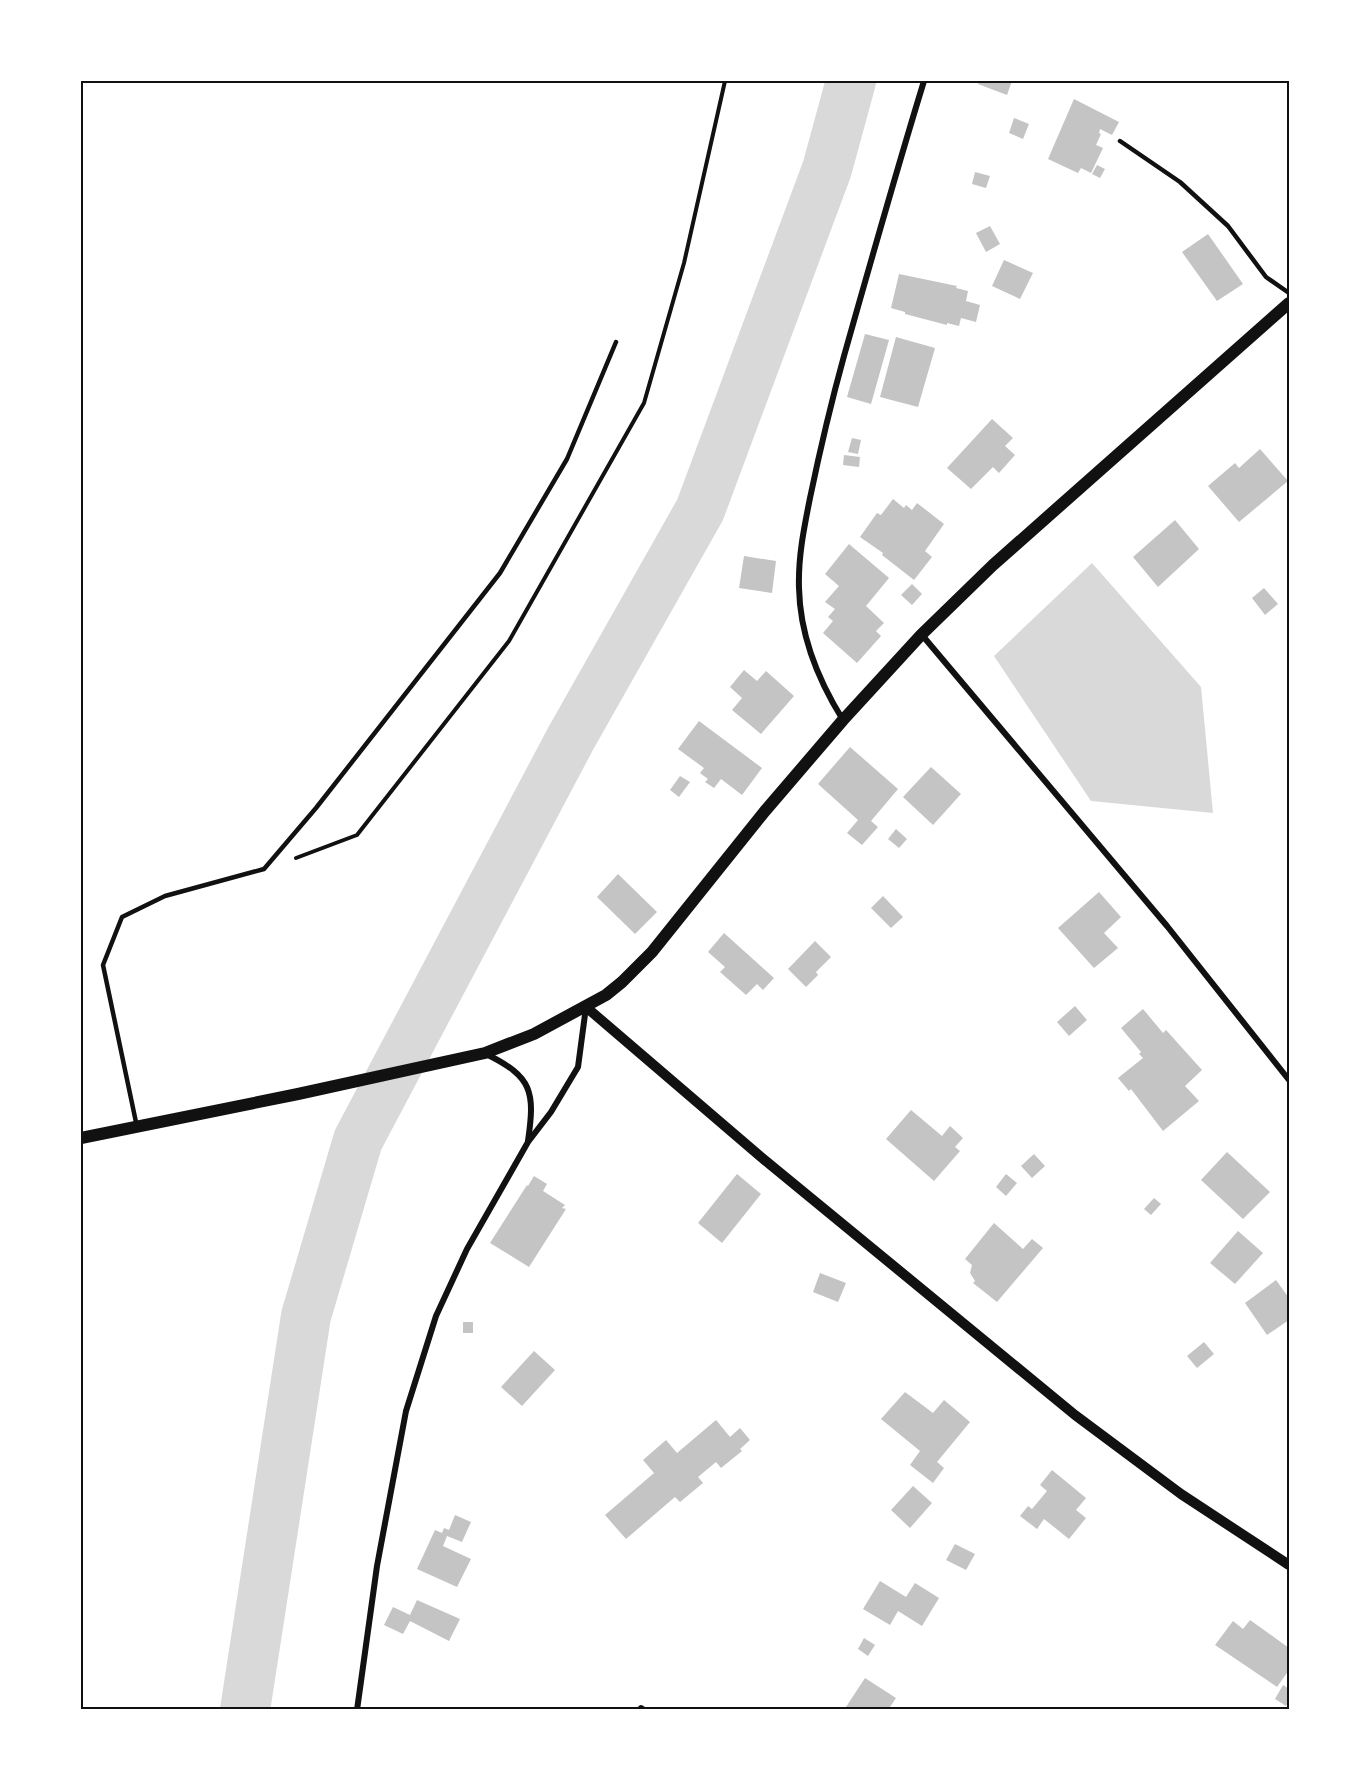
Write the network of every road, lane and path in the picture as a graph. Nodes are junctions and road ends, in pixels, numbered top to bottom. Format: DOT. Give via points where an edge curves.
graph roads {
  1 [pos="924,81"];
  2 [pos="1120,141"];
  3 [pos="1289,293"];
  4 [pos="1289,303"];
  5 [pos="616,342"];
  6 [pos="921,634"];
  7 [pos="843,720"];
  8 [pos="586,1007"];
  9 [pos="485,1053"];
  10 [pos="1289,1080"];
  11 [pos="136,1127"];
  12 [pos="81,1138"];
  13 [pos="528,1142"];
  14 [pos="1289,1564"];
  15 [pos="357,1710"];
  1 -- 7 [label="street" via="825,423 800,552 803,624 815,666"];
  2 -- 3 [label="lane" via="1180,182 1227,226 1266,277"];
  4 -- 6 [label="main road" via="993,565"];
  5 -- 11 [label="lane" via="567,459 500,573 264,869 165,896 122,917 103,965"];
  6 -- 7 [label="main road"];
  6 -- 10 [label="street" via="1167,926"];
  7 -- 8 [label="main road" via="652,952 622,982"];
  8 -- 9 [label="main road" via="534,1034"];
  8 -- 13 [label="street" via="579,1067"];
  8 -- 14 [label="street" via="761,1157 1075,1415 1181,1494"];
  9 -- 11 [label="main road"];
  9 -- 13 [label="street" via="508,1064 522,1077 532,1111"];
  11 -- 12 [label="main road"];
  13 -- 15 [label="street" via="467,1249 436,1317 412,1387 377,1566"];
}
